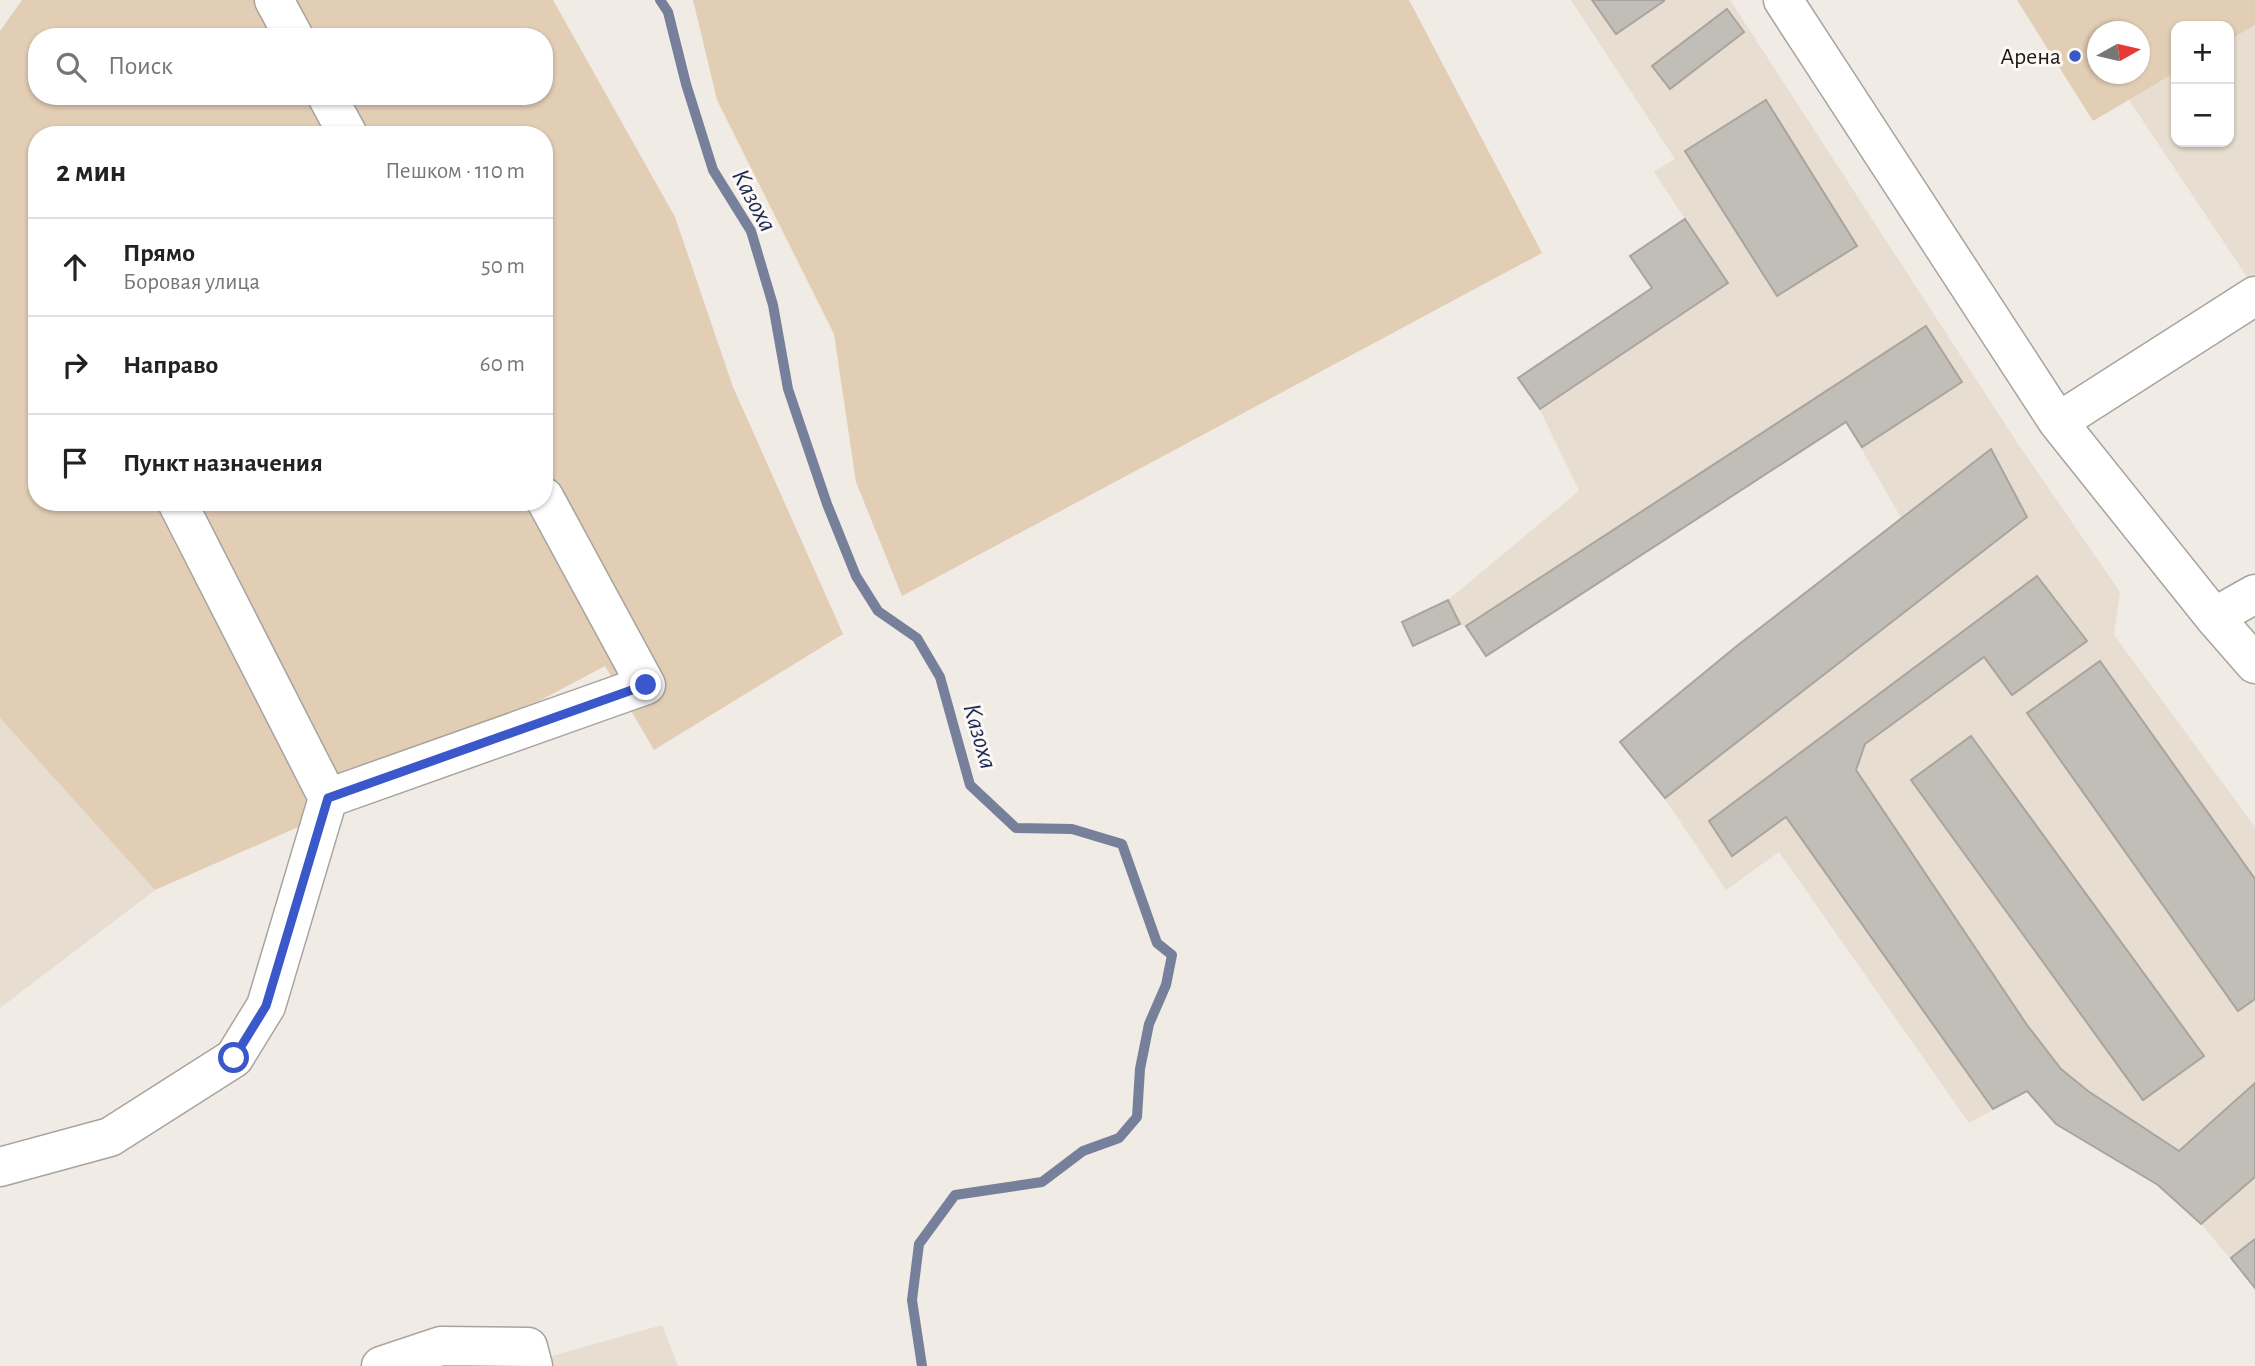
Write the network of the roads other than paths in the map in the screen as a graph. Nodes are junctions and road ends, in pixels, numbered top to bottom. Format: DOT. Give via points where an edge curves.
graph roads {
  1 [pos="274,0"];
  2 [pos="1783,0"];
  3 [pos="289,28"];
  4 [pos="332,105"];
  5 [pos="343,126"];
  6 [pos="2251,307"];
  7 [pos="2058,422"];
  8 [pos="182,511"];
  9 [pos="552,511"];
  10 [pos="2255,594"];
  11 [pos="2214,617"];
  12 [pos="2255,664"];
  13 [pos="328,798"];
  14 [pos="0,1167"];
  15 [pos="381,1366"];
  16 [pos="533,1366"];
  1 -- 3 [label="street"];
  2 -- 7 [label="street"];
  4 -- 5 [label="street"];
  6 -- 7 [label="street"];
  7 -- 11 [label="street"];
  8 -- 13 [label="street"];
  9 -- 13 [label="street" via="646,685"];
  10 -- 11 [label="street"];
  11 -- 12 [label="street"];
  13 -- 14 [label="street" via="266,1006 234,1058 110,1137"];
  15 -- 16 [label="street" via="441,1346 528,1348"];
}
